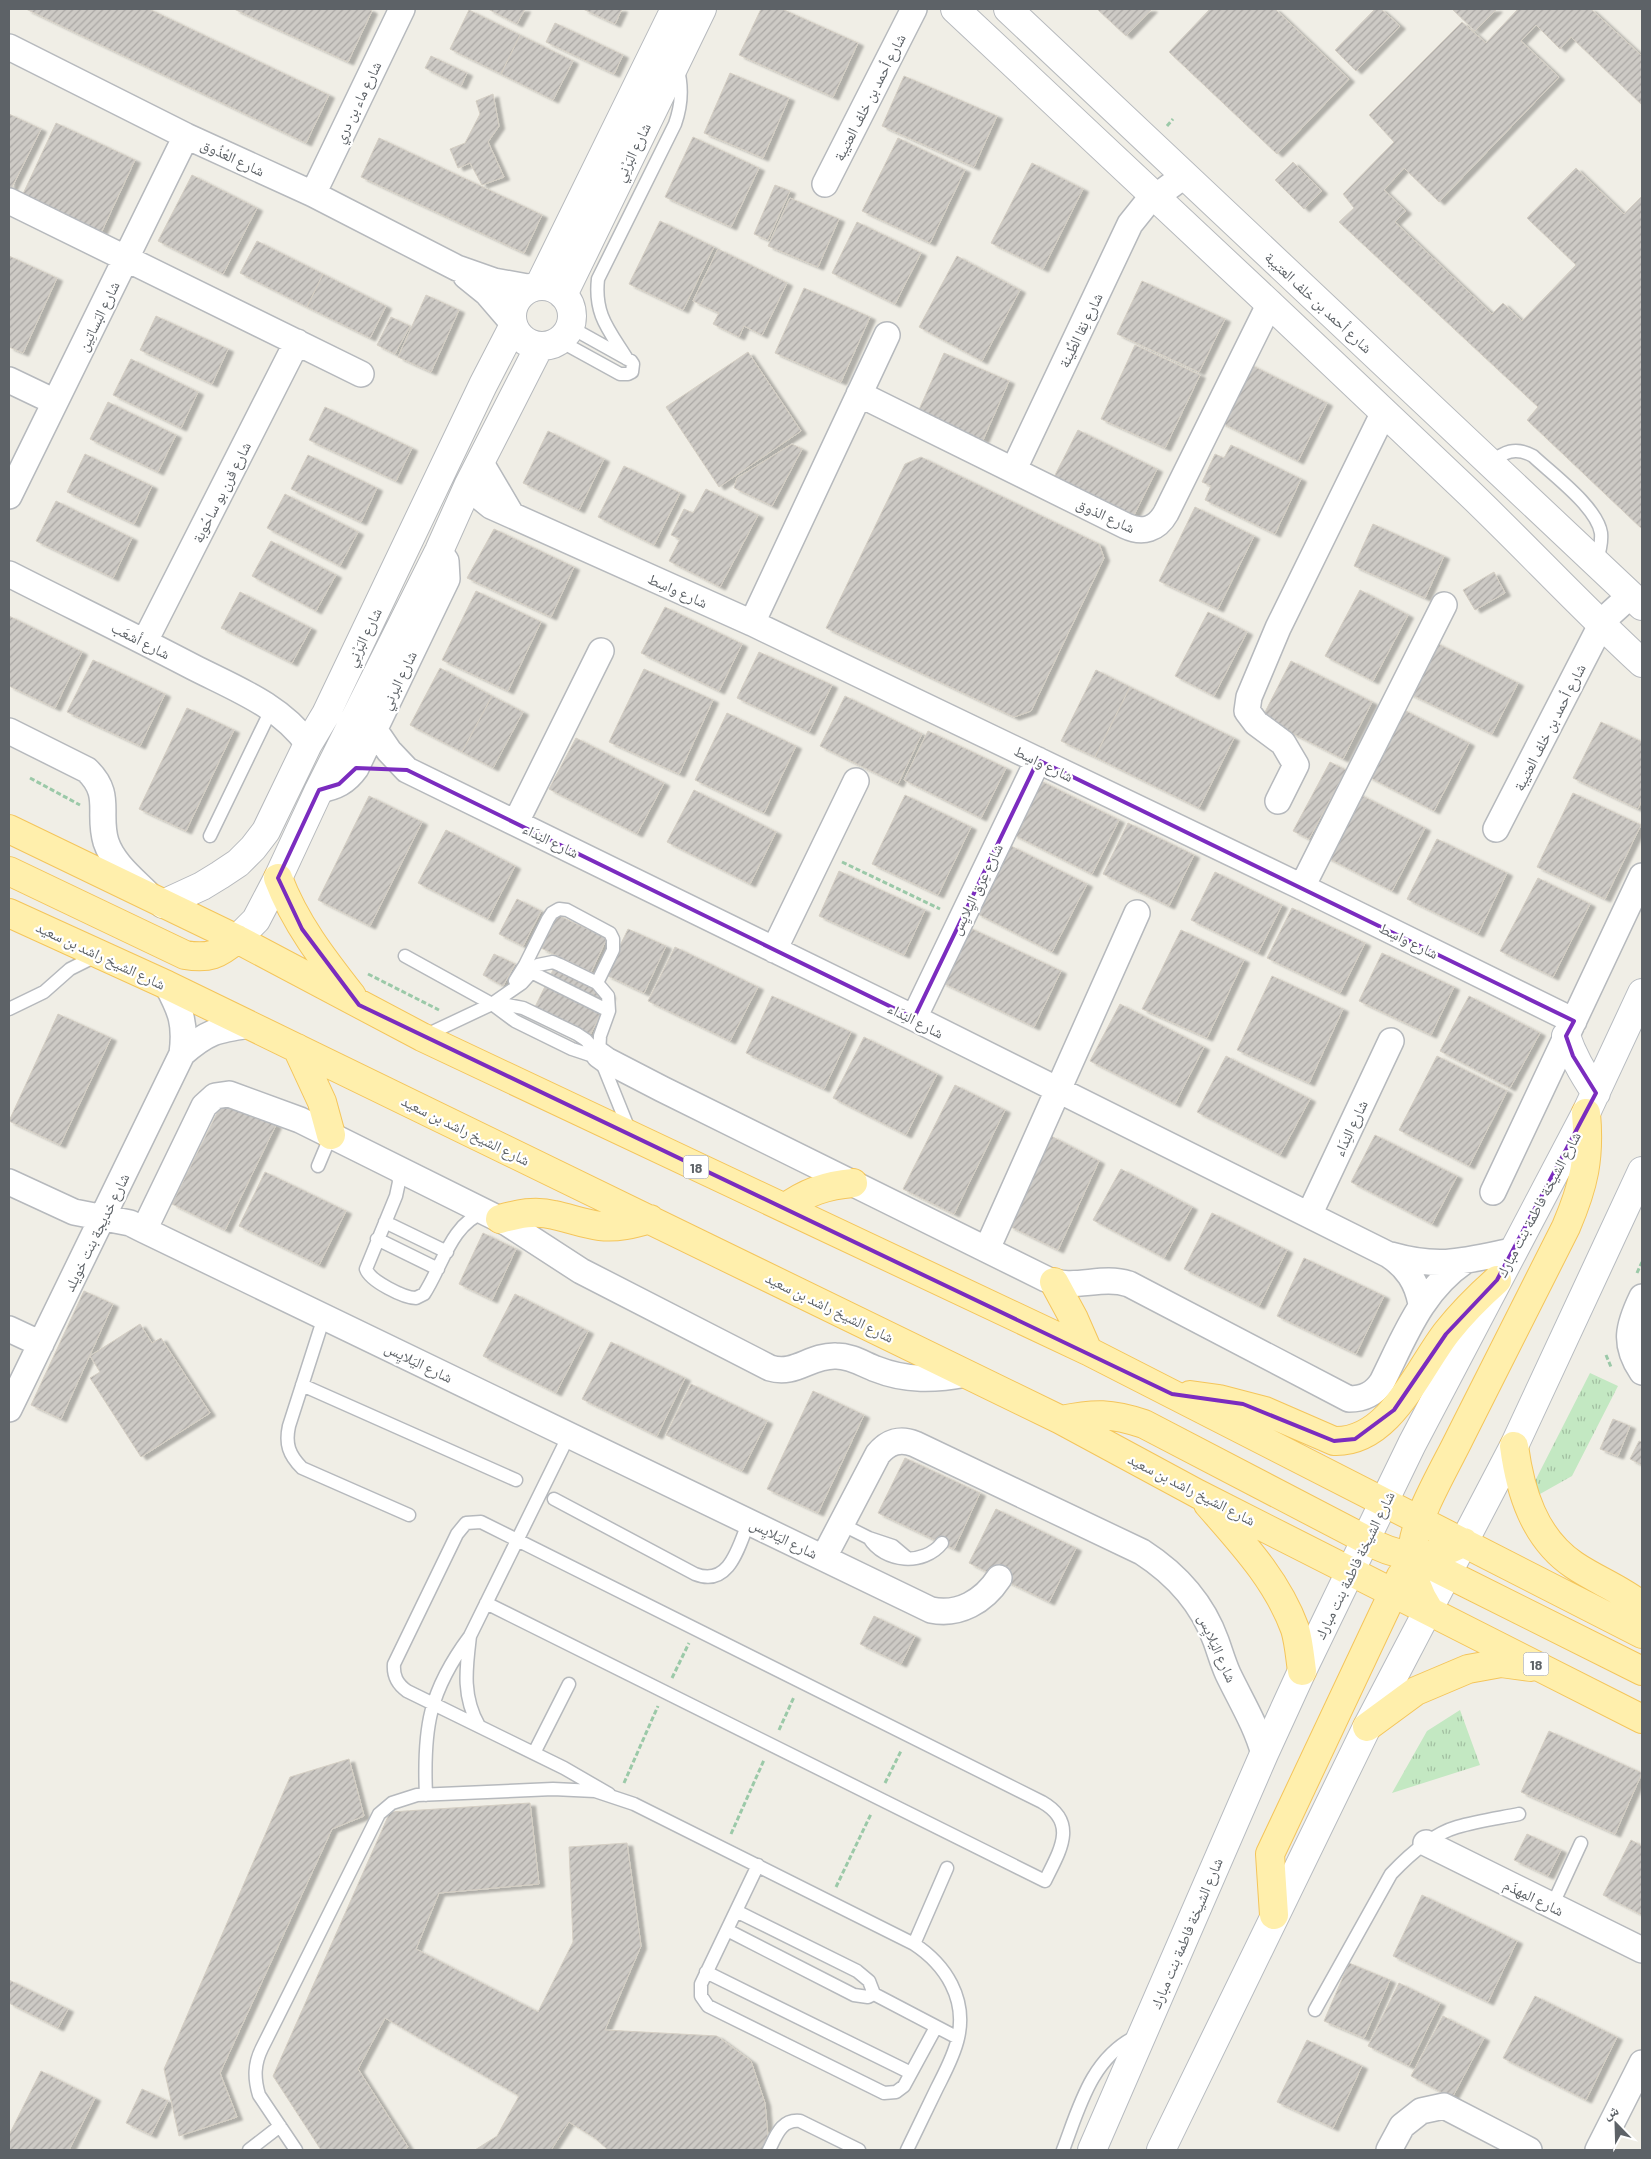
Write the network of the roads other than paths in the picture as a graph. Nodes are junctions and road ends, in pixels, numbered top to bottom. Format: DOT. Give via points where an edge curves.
graph roads {
  1 [pos="402,9"];
  2 [pos="675,9"];
  3 [pos="702,9"];
  4 [pos="914,9"];
  5 [pos="955,9"];
  6 [pos="1008,9"];
  7 [pos="9,47"];
  8 [pos="675,62"];
  9 [pos="186,136"];
  10 [pos="1185,175"];
  11 [pos="825,184"];
  12 [pos="313,194"];
  13 [pos="1156,196"];
  14 [pos="9,201"];
  15 [pos="126,258"];
  16 [pos="457,268"];
  17 [pos="545,290"];
  18 [pos="1270,303"];
  19 [pos="513,324"];
  20 [pos="887,335"];
  21 [pos="556,338"];
  22 [pos="297,342"];
  23 [pos="361,374"];
  24 [pos="9,380"];
  25 [pos="483,385"];
  26 [pos="859,394"];
  27 [pos="55,402"];
  28 [pos="1384,412"];
  29 [pos="1014,470"];
  30 [pos="475,473"];
  31 [pos="9,496"];
  32 [pos="439,551"];
  33 [pos="9,574"];
  34 [pos="1638,598"];
  35 [pos="1444,605"];
  36 [pos="752,623"];
  37 [pos="1601,625"];
  38 [pos="145,642"];
  39 [pos="601,651"];
  40 [pos="1642,663"];
  41 [pos="272,708"];
  42 [pos="326,714"];
  43 [pos="374,729"];
  44 [pos="9,731"];
  45 [pos="308,744"];
  46 [pos="1038,760"];
  47 [pos="356,768"];
  48 [pos="408,770"];
  49 [pos="856,781"];
  50 [pos="319,790"];
  51 [pos="1278,801"];
  52 [pos="516,822"];
  53 [pos="9,829"];
  54 [pos="1496,829"];
  55 [pos="210,836"];
  56 [pos="9,871"];
  57 [pos="1642,876"];
  58 [pos="278,878"];
  59 [pos="1302,887"];
  60 [pos="159,902"];
  61 [pos="9,912"];
  62 [pos="1137,913"];
  63 [pos="237,940"];
  64 [pos="774,950"];
  65 [pos="100,954"];
  66 [pos="405,956"];
  67 [pos="531,972"];
  68 [pos="597,983"];
  69 [pos="167,985"];
  70 [pos="1642,993"];
  71 [pos="492,1004"];
  72 [pos="359,1006"];
  73 [pos="9,1009"];
  74 [pos="609,1010"];
  75 [pos="914,1018"];
  76 [pos="250,1025"];
  77 [pos="1570,1028"];
  78 [pos="422,1037"];
  79 [pos="1391,1041"];
  80 [pos="297,1048"];
  81 [pos="182,1054"];
  82 [pos="599,1055"];
  83 [pos="1058,1091"];
  84 [pos="1591,1103"];
  85 [pos="331,1135"];
  86 [pos="632,1137"];
  87 [pos="318,1166"];
  88 [pos="397,1168"];
  89 [pos="1642,1171"];
  90 [pos="9,1182"];
  91 [pos="853,1183"];
  92 [pos="1492,1192"];
  93 [pos="785,1208"];
  94 [pos="1309,1215"];
  95 [pos="493,1216"];
  96 [pos="102,1218"];
  97 [pos="650,1219"];
  98 [pos="385,1222"];
  99 [pos="144,1230"];
  100 [pos="377,1239"];
  101 [pos="987,1249"];
  102 [pos="1512,1251"];
  103 [pos="447,1252"];
  104 [pos="1389,1255"];
  105 [pos="1465,1261"];
  106 [pos="438,1268"];
  107 [pos="1497,1280"];
  108 [pos="1054,1282"];
  109 [pos="1642,1297"];
  110 [pos="1421,1304"];
  111 [pos="324,1316"];
  112 [pos="9,1329"];
  113 [pos="40,1344"];
  114 [pos="1088,1351"];
  115 [pos="1642,1372"];
  116 [pos="966,1374"];
  117 [pos="302,1385"];
  118 [pos="1172,1394"];
  119 [pos="9,1409"];
  120 [pos="1061,1420"];
  121 [pos="569,1435"];
  122 [pos="1514,1446"];
  123 [pos="516,1480"];
  124 [pos="1198,1494"];
  125 [pos="554,1499"];
  126 [pos="1384,1503"];
  127 [pos="409,1515"];
  128 [pos="749,1521"];
  129 [pos="1420,1521"];
  130 [pos="841,1524"];
  131 [pos="1367,1539"];
  132 [pos="517,1541"];
  133 [pos="1464,1542"];
  134 [pos="942,1543"];
  135 [pos="824,1557"];
  136 [pos="1407,1558"];
  137 [pos="1352,1571"];
  138 [pos="1448,1573"];
  139 [pos="999,1578"];
  140 [pos="1394,1592"];
  141 [pos="486,1603"];
  142 [pos="1642,1606"];
  143 [pos="1429,1610"];
  144 [pos="1642,1634"];
  145 [pos="470,1636"];
  146 [pos="1546,1669"];
  147 [pos="1302,1671"];
  148 [pos="1642,1671"];
  149 [pos="569,1684"];
  150 [pos="433,1704"];
  151 [pos="1642,1719"];
  152 [pos="480,1726"];
  153 [pos="1367,1727"];
  154 [pos="534,1753"];
  155 [pos="1264,1754"];
  156 [pos="613,1795"];
  157 [pos="426,1796"];
  158 [pos="1519,1814"];
  159 [pos="1580,1843"];
  160 [pos="1426,1844"];
  161 [pos="758,1866"];
  162 [pos="947,1868"];
  163 [pos="1552,1906"];
  164 [pos="736,1911"];
  165 [pos="1274,1915"];
  166 [pos="726,1930"];
  167 [pos="914,1944"];
  168 [pos="1642,1950"];
  169 [pos="706,1972"];
  170 [pos="874,1994"];
  171 [pos="1315,2010"];
  172 [pos="936,2027"];
  173 [pos="1142,2034"];
  174 [pos="958,2038"];
  175 [pos="1642,2063"];
  176 [pos="911,2074"];
  177 [pos="280,2126"];
  178 [pos="248,2150"];
  179 [pos="296,2150"];
  180 [pos="769,2150"];
  181 [pos="860,2150"];
  182 [pos="907,2150"];
  183 [pos="1063,2150"];
  184 [pos="1092,2150"];
  185 [pos="1161,2150"];
  186 [pos="1389,2150"];
  187 [pos="1529,2150"];
  188 [pos="1598,2150"];
  1 -- 12 [label="street, شارع ماء بن دري"];
  2 -- 17 [label="street, شارع البَرْنِي"];
  3 -- 8 [label="street, شارع البَرْنِي"];
  4 -- 11 [label="street, شارع أحمد بن خلف العتيبة"];
  5 -- 13 [label="street"];
  6 -- 10 [label="street, شارع أحمد بن خلف العتيبة"];
  7 -- 9 [label="street, شارع العُذُوق"];
  8 -- 17 [label="street, شارع البَرْنِي"];
  8 -- 21 [label="lane" via="682,87 680,112 598,279 599,311 627,359"];
  9 -- 12 [label="street, شارع العُذُوق"];
  9 -- 15 [label="street, شارع البَساتِين"];
  10 -- 13 [label="street, شارع نِقا الطِّينة"];
  10 -- 34 [label="street, شارع أحمد بن خلف العتيبة" via="1596,563"];
  12 -- 16 [label="street, شارع العُذُوق"];
  13 -- 18 [label="street"];
  13 -- 29 [label="street, شارع نِقا الطِّينة" via="1130,224"];
  14 -- 15 [label="street"];
  15 -- 22 [label="street"];
  15 -- 27 [label="street, شارع البَساتِين"];
  16 -- 17 [label="street, شارع العُذُوق" via="494,281"];
  16 -- 19 [label="street, شارع العُذُوق" via="487,293"];
  17 -- 19 [label="street" via="523,293 512,314"];
  17 -- 21 [label="street" via="571,307 572,313"];
  18 -- 28 [label="street"];
  18 -- 29 [label="street, شارع الذوق" via="1166,513 1150,530 1134,530"];
  19 -- 21 [label="street" via="523,341"];
  19 -- 25 [label="street, شارع البَرْنِي"];
  20 -- 26 [label="street"];
  21 -- 30 [label="street, شارع البَرْنِي"];
  22 -- 23 [label="street"];
  22 -- 38 [label="street, شارع قرن بو ساحُوبة"];
  24 -- 27 [label="street"];
  25 -- 30 [label="street" via="480,415 459,463 460,469"];
  25 -- 42 [label="street, شارع البَرْنِي"];
  26 -- 29 [label="street, شارع الذوق"];
  26 -- 36 [label="street"];
  27 -- 31 [label="street, شارع البَساتِين"];
  28 -- 37 [label="street"];
  28 -- 51 [label="street" via="1278,628 1249,697 1247,711 1256,723 1283,743 1296,765"];
  30 -- 32 [label="street, شارع البَرْنِي"];
  30 -- 36 [label="street, شارع واسِط" via="475,493 491,506"];
  32 -- 43 [label="street, شارع البرني" via="446,561 447,579"];
  32 -- 50 [label="street, شارع البَرْنِي"];
  33 -- 38 [label="street, شارع أشعَب"];
  34 -- 37 [label="street, شارع أحمد بن خلف العتيبة" via="1610,614"];
  35 -- 59 [label="street"];
  36 -- 46 [label="street, شارع واسِط"];
  37 -- 40 [label="street"];
  37 -- 54 [label="street, شارع أحمد بن خلف العتيبة"];
  38 -- 41 [label="street, شارع أشعَب"];
  39 -- 52 [label="street, شارع النِدَاء"];
  41 -- 42 [label="street, شارع أشعَب"];
  41 -- 45 [label="street, شارع أشعَب" via="292,724"];
  41 -- 55 [label="lane"];
  42 -- 45 [label="street, شارع البَرْنِي"];
  43 -- 47 [label="street, شارع البرني"];
  43 -- 48 [label="street, شارع النِدَاء"];
  44 -- 60 [label="street" via="87,770 96,779 102,790 104,828 112,856"];
  45 -- 60 [label="street, شارع البَرْنِي" via="266,831 238,864 202,886"];
  46 -- 59 [label="street, شارع واسِط"];
  46 -- 75 [label="street, شارع عِرق اليِلايِس"];
  47 -- 48 [label="street, شارع النِدَاء"];
  47 -- 50 [label="street, شارع البرني" via="346,780"];
  48 -- 52 [label="street, شارع النِدَاء"];
  49 -- 64 [label="street"];
  50 -- 58 [label="street, شارع البَرْنِي"];
  52 -- 64 [label="street, شارع النِدَاء"];
  53 -- 60 [label="main road, 18"];
  56 -- 63 [label="main road" via="185,955 199,958 214,955"];
  57 -- 77 [label="street"];
  58 -- 63 [label="street, شارع البَرْنِي" via="256,920"];
  58 -- 72 [label="main road" via="302,929"];
  59 -- 77 [label="street, شارع واسِط"];
  60 -- 63 [label="main road, 18"];
  61 -- 65 [label="main road, شارع الشيخ راشد بن سعيد / 18"];
  62 -- 83 [label="street"];
  63 -- 72 [label="main road, 18"];
  64 -- 75 [label="street, شارع النِدَاء"];
  65 -- 69 [label="main road, شارع الشيخ راشد بن سعيد / 18"];
  65 -- 73 [label="lane" via="70,969 44,992"];
  66 -- 71 [label="lane"];
  67 -- 68 [label="lane" via="538,965 553,962"];
  67 -- 71 [label="lane" via="513,991"];
  67 -- 74 [label="lane"];
  68 -- 71 [label="lane" via="612,950 612,938 605,930 567,910 559,910 548,919 518,976"];
  68 -- 74 [label="lane" via="608,996"];
  69 -- 76 [label="main road, شارع الشيخ راشد بن سعيد / 18"];
  69 -- 81 [label="street, شارع خديجة بنت خويلد" via="178,1005 185,1033"];
  70 -- 84 [label="street, شارع الشيخة فاطمة بنت مبارك"];
  71 -- 78 [label="lane"];
  71 -- 82 [label="lane" via="523,1008 577,1034"];
  72 -- 78 [label="main road, 18"];
  74 -- 82 [label="lane" via="600,1036"];
  75 -- 83 [label="street, شارع النِدَاء"];
  76 -- 80 [label="main road, شارع الشيخ راشد بن سعيد / 18"];
  76 -- 81 [label="street, شارع خديجة بنت خويلد" via="207,1035"];
  77 -- 84 [label="street" via="1573,1056 1583,1075"];
  77 -- 92 [label="street"];
  78 -- 86 [label="main road, 18"];
  79 -- 94 [label="street, شارع النِدَاء"];
  80 -- 85 [label="main road" via="322,1102"];
  80 -- 97 [label="main road, شارع الشيخ راشد بن سعيد / 18"];
  81 -- 96 [label="street, شارع خديجة بنت خويلد"];
  82 -- 86 [label="lane"];
  82 -- 91 [label="street"];
  83 -- 94 [label="street, شارع النِدَاء"];
  83 -- 101 [label="street"];
  84 -- 102 [label="street, شارع الشيخة فاطمة بنت مبارك"];
  84 -- 129 [label="main road" via="1587,1162 1580,1193"];
  85 -- 87 [label="lane"];
  85 -- 88 [label="street"];
  85 -- 99 [label="street" via="237,1096 215,1096 204,1106"];
  86 -- 93 [label="main road, 18"];
  88 -- 95 [label="street"];
  88 -- 98 [label="lane" via="398,1189"];
  89 -- 122 [label="street"];
  90 -- 96 [label="street, شارع اليَلايِس" via="58,1206"];
  91 -- 93 [label="main road" via="817,1189"];
  91 -- 101 [label="street"];
  93 -- 114 [label="main road, 18"];
  94 -- 104 [label="street, شارع النِدَاء"];
  95 -- 97 [label="main road" via="535,1212 585,1224 618,1226"];
  95 -- 103 [label="lane" via="464,1224"];
  95 -- 116 [label="street" via="581,1272 770,1368 786,1371 818,1357 839,1356 893,1375 912,1378"];
  96 -- 99 [label="street, شارع اليَلايِس" via="130,1223"];
  96 -- 113 [label="street, شارع خديجة بنت خويلد"];
  97 -- 116 [label="main road, شارع الشيخ راشد بن سعيد / 18"];
  98 -- 100 [label="lane"];
  98 -- 103 [label="lane"];
  99 -- 111 [label="street, شارع اليَلايِس"];
  100 -- 106 [label="lane"];
  100 -- 106 [label="lane" via="366,1265 367,1273 404,1296 416,1298 424,1294"];
  101 -- 108 [label="street"];
  102 -- 105 [label="street, شارع النِدَاء"];
  102 -- 107 [label="street, شارع الشيخة فاطمة بنت مبارك"];
  103 -- 106 [label="lane"];
  104 -- 105 [label="street, شارع النِدَاء" via="1430,1264"];
  104 -- 110 [label="street, شارع النِدَاء" via="1407,1270 1419,1292"];
  105 -- 110 [label="street" via="1442,1278"];
  107 -- 118 [label="main road" via="1446,1334 1394,1410 1355,1439 1334,1441 1243,1404"];
  107 -- 126 [label="street, شارع الشيخة فاطمة بنت مبارك"];
  108 -- 110 [label="street" via="1071,1285 1108,1280 1129,1284 1349,1399 1376,1391"];
  108 -- 114 [label="main road"];
  109 -- 115 [label="street" via="1629,1334 1634,1360"];
  111 -- 117 [label="lane"];
  111 -- 121 [label="street, شارع اليَلايِس"];
  112 -- 113 [label="street"];
  113 -- 119 [label="street, شارع خديجة بنت خويلد"];
  114 -- 118 [label="main road, 18"];
  116 -- 120 [label="main road, شارع الشيخ راشد بن سعيد / 18"];
  117 -- 123 [label="lane"];
  117 -- 127 [label="lane" via="286,1438 293,1460 312,1473"];
  118 -- 126 [label="main road, 18"];
  120 -- 124 [label="main road, شارع الشيخ راشد بن سعيد / 18"];
  120 -- 131 [label="main road" via="1090,1414 1120,1416 1144,1424"];
  121 -- 128 [label="street, شارع اليَلايِس"];
  121 -- 132 [label="lane"];
  122 -- 133 [label="street"];
  122 -- 142 [label="main road" via="1525,1501 1548,1539 1573,1565"];
  124 -- 137 [label="main road, شارع الشيخ راشد بن سعيد / 18"];
  124 -- 147 [label="main road" via="1255,1557 1282,1597 1296,1631"];
  125 -- 128 [label="lane" via="708,1578 721,1575 730,1565"];
  126 -- 129 [label="main road, 18"];
  126 -- 131 [label="street, شارع الشيخة فاطمة بنت مبارك"];
  126 -- 136 [label="main road" via="1398,1528"];
  128 -- 135 [label="street, شارع اليَلايِس"];
  129 -- 133 [label="main road, 18"];
  129 -- 136 [label="main road"];
  130 -- 134 [label="lane" via="893,1546 906,1557 926,1556"];
  130 -- 135 [label="street, شارع اليَلايِس"];
  130 -- 155 [label="street, شارع اليَلايِس" via="878,1454 888,1444 902,1440 1142,1552 1174,1575 1200,1606 1226,1670 1254,1724"];
  131 -- 136 [label="main road"];
  131 -- 137 [label="street, شارع الشيخة فاطمة بنت مبارك"];
  132 -- 141 [label="lane"];
  132 -- 141 [label="lane" via="1042,1802 1056,1812 1064,1828 1062,1846 1045,1881"];
  132 -- 150 [label="lane" via="476,1522 462,1526 457,1534 393,1670 401,1687"];
  133 -- 136 [label="main road" via="1440,1554"];
  133 -- 138 [label="street"];
  133 -- 144 [label="main road, 18"];
  135 -- 139 [label="street, شارع اليَلايِس" via="918,1602 944,1602 962,1608 984,1597"];
  136 -- 137 [label="main road"];
  136 -- 138 [label="main road"];
  136 -- 140 [label="main road"];
  136 -- 143 [label="main road" via="1416,1586"];
  137 -- 140 [label="main road, شارع الشيخ راشد بن سعيد / 18"];
  137 -- 147 [label="street, شارع الشيخة فاطمة بنت مبارك"];
  138 -- 143 [label="street"];
  138 -- 148 [label="main road"];
  140 -- 143 [label="main road, شارع الشيخ راشد بن سعيد / 18"];
  140 -- 165 [label="main road" via="1270,1854"];
  141 -- 145 [label="lane"];
  143 -- 146 [label="main road, شارع الشيخ راشد بن سعيد / 18"];
  143 -- 153 [label="street"];
  145 -- 150 [label="lane" via="448,1668"];
  145 -- 152 [label="lane" via="465,1682 469,1705"];
  146 -- 151 [label="main road, شارع الشيخ راشد بن سعيد / 18"];
  146 -- 153 [label="main road" via="1502,1663 1468,1670 1416,1691"];
  147 -- 155 [label="street, شارع الشيخة فاطمة بنت مبارك"];
  149 -- 154 [label="lane"];
  150 -- 152 [label="lane"];
  150 -- 157 [label="lane" via="424,1755"];
  152 -- 154 [label="lane"];
  153 -- 165 [label="street"];
  154 -- 156 [label="lane"];
  155 -- 173 [label="street, شارع الشيخة فاطمة بنت مبارك"];
  156 -- 157 [label="lane" via="567,1788"];
  156 -- 161 [label="lane"];
  157 -- 177 [label="lane" via="408,1796 392,1802 374,1821 258,2057 256,2086"];
  158 -- 160 [label="lane" via="1455,1827"];
  159 -- 163 [label="lane"];
  160 -- 163 [label="street, شارع المِهذَم"];
  160 -- 171 [label="lane" via="1408,1856 1391,1874"];
  161 -- 164 [label="lane"];
  161 -- 167 [label="lane"];
  162 -- 167 [label="lane"];
  163 -- 168 [label="street, شارع المِهذَم"];
  164 -- 166 [label="lane"];
  164 -- 170 [label="lane" via="857,1971 869,1981"];
  165 -- 185 [label="street"];
  166 -- 169 [label="lane"];
  166 -- 170 [label="lane" via="854,1995 868,1997"];
  167 -- 174 [label="lane" via="938,1962 954,1987 960,2016"];
  169 -- 176 [label="lane"];
  169 -- 176 [label="lane" via="700,1990 704,2002 714,2010 884,2092 900,2090"];
  170 -- 172 [label="lane"];
  172 -- 174 [label="lane"];
  172 -- 176 [label="lane"];
  173 -- 183 [label="lane" via="1115,2051 1094,2075"];
  173 -- 184 [label="street, شارع الشيخة فاطمة بنت مبارك"];
  174 -- 182 [label="lane"];
  175 -- 188 [label="street"];
  177 -- 178 [label="lane"];
  177 -- 179 [label="lane"];
  180 -- 181 [label="lane" via="783,2125 800,2121"];
  186 -- 187 [label="street" via="1402,2126 1421,2111 1444,2106"];
}
